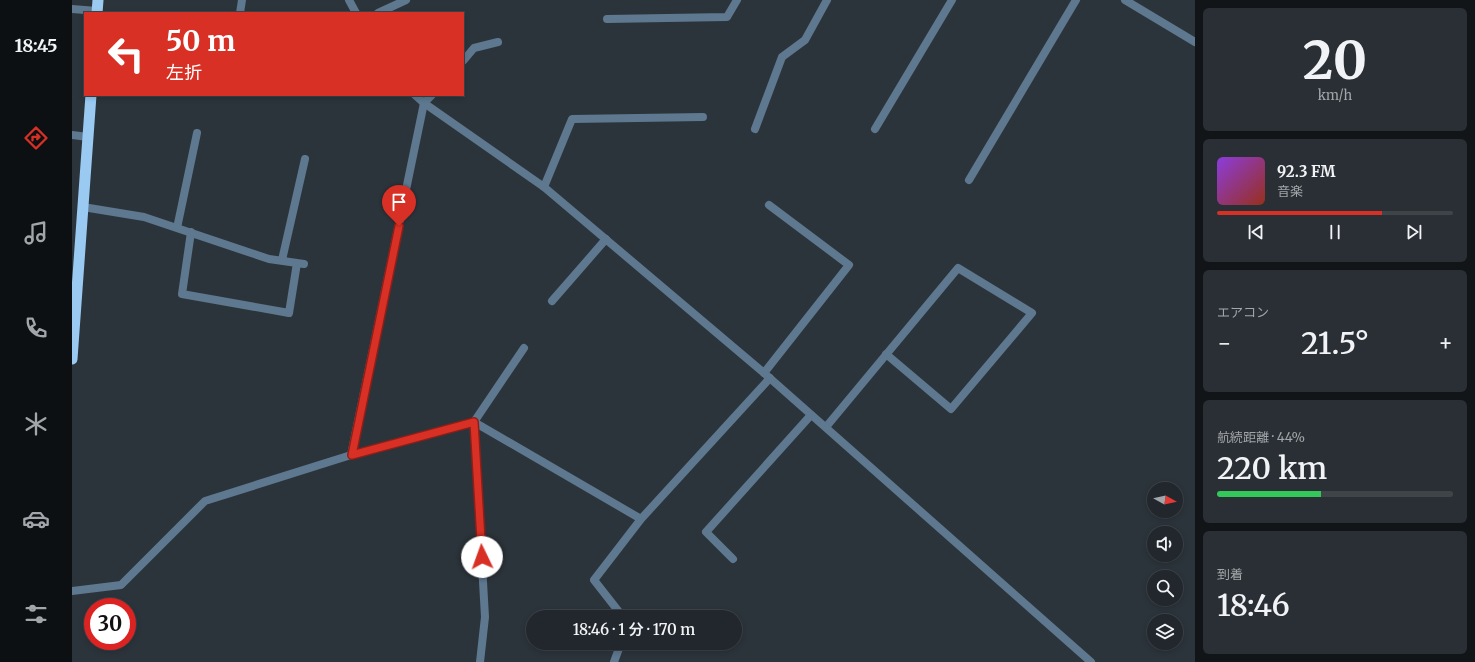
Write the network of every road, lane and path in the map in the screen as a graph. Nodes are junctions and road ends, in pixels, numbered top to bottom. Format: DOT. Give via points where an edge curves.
graph roads {
  1 [pos="98,0"];
  2 [pos="242,0"];
  3 [pos="349,0"];
  4 [pos="406,0"];
  5 [pos="737,0"];
  6 [pos="827,0"];
  7 [pos="952,0"];
  8 [pos="1076,0"];
  9 [pos="1125,0"];
  10 [pos="72,9"];
  11 [pos="97,12"];
  12 [pos="240,12"];
  13 [pos="355,12"];
  14 [pos="380,12"];
  15 [pos="607,19"];
  16 [pos="498,42"];
  17 [pos="1195,42"];
  18 [pos="464,60"];
  19 [pos="91,96"];
  20 [pos="416,96"];
  21 [pos="431,96"];
  22 [pos="424,103"];
  23 [pos="703,117"];
  24 [pos="755,129"];
  25 [pos="875,129"];
  26 [pos="197,133"];
  27 [pos="72,134"];
  28 [pos="88,137"];
  29 [pos="305,159"];
  30 [pos="969,180"];
  31 [pos="544,187"];
  32 [pos="769,205"];
  33 [pos="83,207"];
  34 [pos="177,228"];
  35 [pos="191,232"];
  36 [pos="606,239"];
  37 [pos="282,260"];
  38 [pos="552,301"];
  39 [pos="73,328"];
  40 [pos="524,348"];
  41 [pos="886,354"];
  42 [pos="72,359"];
  43 [pos="767,375"];
  44 [pos="811,415"];
  45 [pos="474,422"];
  46 [pos="826,427"];
  47 [pos="352,455"];
  48 [pos="641,519"];
  49 [pos="733,560"];
  50 [pos="72,591"];
  51 [pos="618,610"];
  52 [pos="618,650"];
  53 [pos="480,662"];
  54 [pos="614,662"];
  55 [pos="1091,662"];
  1 -- 11 [label="highway"];
  2 -- 12 [label="street"];
  3 -- 13 [label="street"];
  4 -- 14 [label="street"];
  5 -- 15 [label="street" via="727,18"];
  6 -- 24 [label="street" via="805,40 782,57"];
  7 -- 25 [label="street"];
  8 -- 30 [label="street"];
  9 -- 17 [label="street"];
  10 -- 11 [label="street"];
  16 -- 18 [label="street" via="474,48"];
  19 -- 28 [label="highway"];
  20 -- 22 [label="street"];
  21 -- 22 [label="street"];
  22 -- 31 [label="street"];
  22 -- 47 [label="street"];
  23 -- 31 [label="street" via="572,119"];
  26 -- 34 [label="street"];
  27 -- 28 [label="street"];
  28 -- 33 [label="highway"];
  29 -- 37 [label="street"];
  31 -- 36 [label="street"];
  32 -- 43 [label="street" via="849,265"];
  33 -- 34 [label="street" via="144,217"];
  33 -- 39 [label="highway"];
  34 -- 35 [label="street"];
  35 -- 37 [label="street" via="269,259"];
  35 -- 37 [label="street" via="182,294 289,313 300,263"];
  36 -- 38 [label="street"];
  36 -- 43 [label="street"];
  39 -- 42 [label="highway"];
  40 -- 45 [label="street"];
  41 -- 41 [label="street" via="958,268 1032,313 951,409"];
  41 -- 46 [label="street"];
  43 -- 44 [label="street"];
  43 -- 48 [label="street"];
  44 -- 46 [label="street"];
  44 -- 49 [label="street" via="706,532"];
  45 -- 47 [label="street"];
  45 -- 48 [label="street"];
  45 -- 53 [label="street" via="485,617"];
  46 -- 55 [label="street"];
  47 -- 50 [label="street" via="205,500 120,585"];
  48 -- 51 [label="street" via="594,580"];
  52 -- 54 [label="street"];
}
